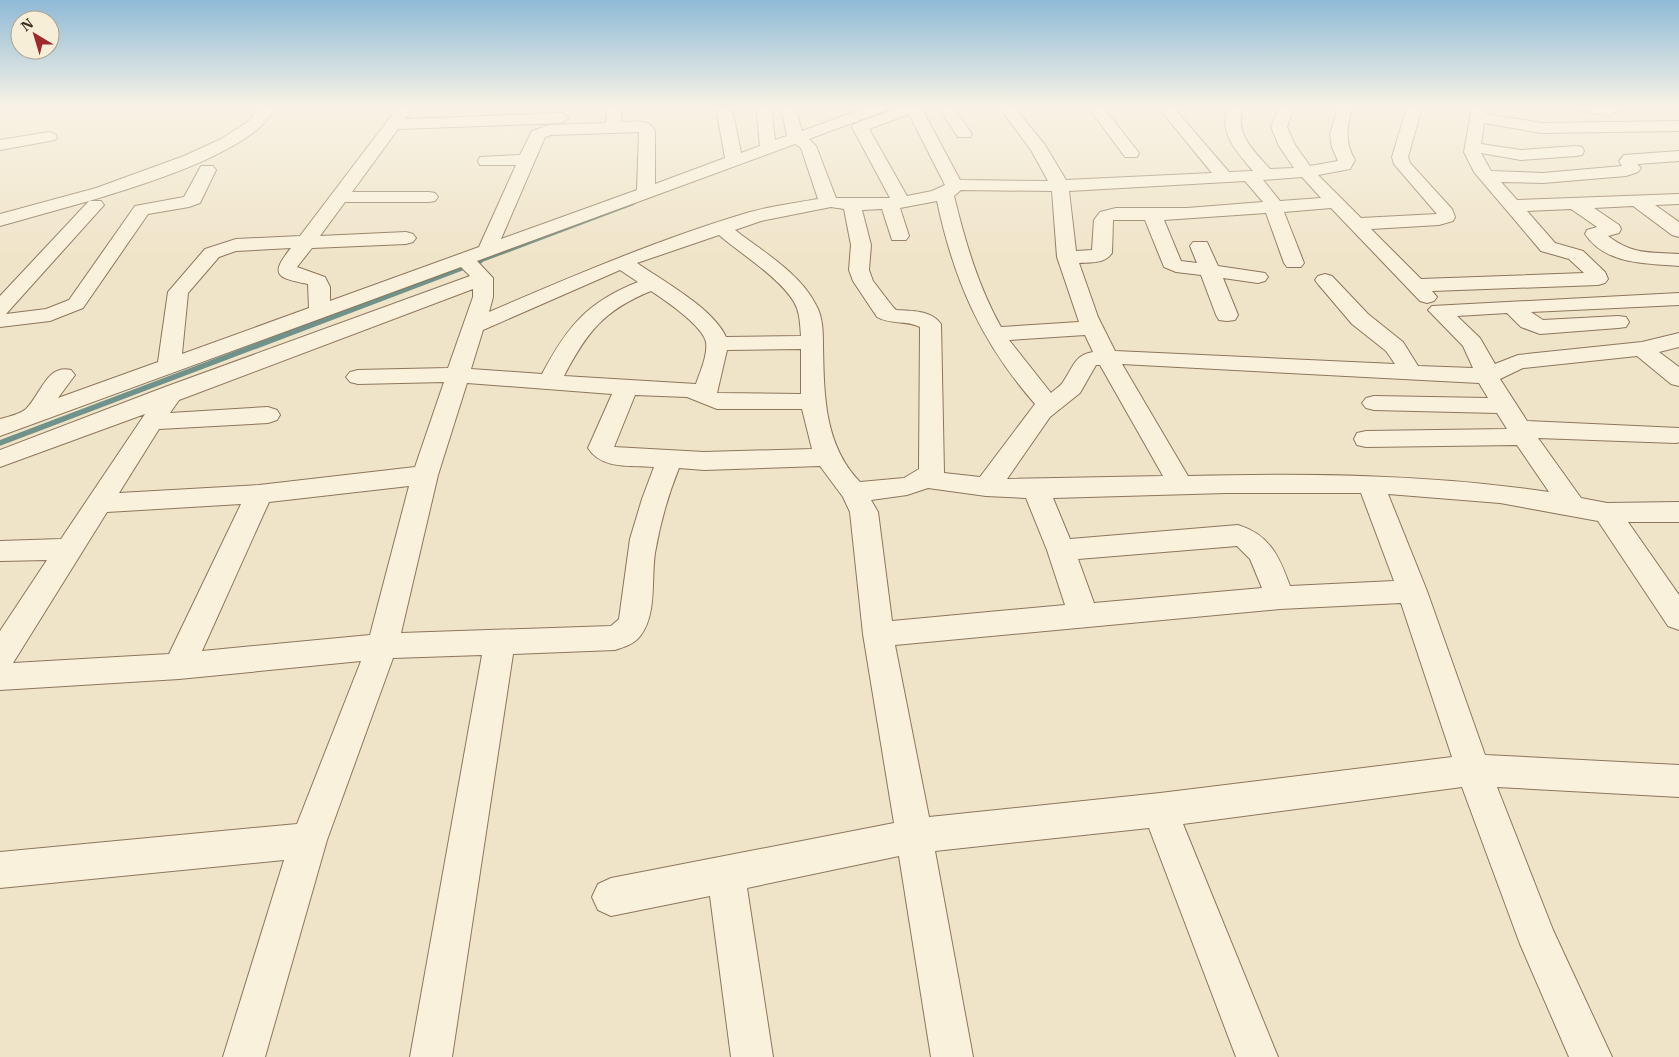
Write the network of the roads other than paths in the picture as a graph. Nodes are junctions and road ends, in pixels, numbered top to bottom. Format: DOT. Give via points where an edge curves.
graph roads {
  1 [pos="199,156"];
  2 [pos="370,156"];
  3 [pos="528,156"];
  4 [pos="647,156"];
  5 [pos="733,156"];
  6 [pos="746,156"];
  7 [pos="810,156"];
  8 [pos="874,156"];
  9 [pos="935,156"];
  10 [pos="1044,156"];
  11 [pos="1207,156"];
  12 [pos="1246,156"];
  13 [pos="1296,156"];
  14 [pos="1344,156"];
  15 [pos="1400,156"];
  16 [pos="1474,156"];
  17 [pos="1671,156"];
  18 [pos="526,160"];
  19 [pos="486,161"];
  20 [pos="734,161"];
  21 [pos="1632,168"];
  22 [pos="206,170"];
  23 [pos="1306,172"];
  24 [pos="1658,174"];
  25 [pos="1257,175"];
  26 [pos="1486,176"];
  27 [pos="1225,178"];
  28 [pos="1060,186"];
  29 [pos="949,189"];
  30 [pos="646,192"];
  31 [pos="340,197"];
  32 [pos="430,197"];
  33 [pos="1679,199"];
  34 [pos="1336,202"];
  35 [pos="1639,202"];
  36 [pos="826,203"];
  37 [pos="896,203"];
  38 [pos="1576,204"];
  39 [pos="95,205"];
  40 [pos="852,205"];
  41 [pos="1513,206"];
  42 [pos="1274,208"];
  43 [pos="1152,215"];
  44 [pos="0,220"];
  45 [pos="1356,224"];
  46 [pos="720,227"];
  47 [pos="1679,231"];
  48 [pos="899,236"];
  49 [pos="406,238"];
  50 [pos="306,242"];
  51 [pos="1200,246"];
  52 [pos="1067,257"];
  53 [pos="1679,260"];
  54 [pos="622,262"];
  55 [pos="1294,263"];
  56 [pos="476,264"];
  57 [pos="1211,272"];
  58 [pos="1258,278"];
  59 [pos="1598,279"];
  60 [pos="1325,280"];
  61 [pos="652,284"];
  62 [pos="1415,284"];
  63 [pos="1679,299"];
  64 [pos="1629,302"];
  65 [pos="1511,306"];
  66 [pos="0,309"];
  67 [pos="1439,310"];
  68 [pos="319,312"];
  69 [pos="1227,315"];
  70 [pos="0,321"];
  71 [pos="1618,322"];
  72 [pos="472,327"];
  73 [pos="1094,328"];
  74 [pos="995,334"];
  75 [pos="1679,340"];
  76 [pos="812,342"];
  77 [pos="717,344"];
  78 [pos="1642,349"];
  79 [pos="1108,358"];
  80 [pos="1354,370"];
  81 [pos="1410,372"];
  82 [pos="64,374"];
  83 [pos="179,375"];
  84 [pos="458,375"];
  85 [pos="1487,376"];
  86 [pos="358,377"];
  87 [pos="1679,379"];
  88 [pos="549,383"];
  89 [pos="626,388"];
  90 [pos="704,396"];
  91 [pos="812,401"];
  92 [pos="1374,403"];
  93 [pos="1049,405"];
  94 [pos="1505,406"];
  95 [pos="268,415"];
  96 [pos="34,416"];
  97 [pos="151,422"];
  98 [pos="0,428"];
  99 [pos="1522,433"];
  100 [pos="1676,436"];
  101 [pos="1366,439"];
  102 [pos="1398,439"];
  103 [pos="826,457"];
  104 [pos="0,459"];
  105 [pos="670,460"];
  106 [pos="426,475"];
  107 [pos="926,479"];
  108 [pos="1371,484"];
  109 [pos="1181,485"];
  110 [pos="986,487"];
  111 [pos="1036,489"];
  112 [pos="854,492"];
  113 [pos="259,494"];
  114 [pos="99,503"];
  115 [pos="1571,504"];
  116 [pos="1679,512"];
  117 [pos="1607,513"];
  118 [pos="70,549"];
  119 [pos="0,550"];
  120 [pos="1060,550"];
  121 [pos="1412,591"];
  122 [pos="1280,598"];
  123 [pos="1083,615"];
  124 [pos="1679,618"];
  125 [pos="8,631"];
  126 [pos="878,634"];
  127 [pos="500,641"];
  128 [pos="382,646"];
  129 [pos="0,657"];
  130 [pos="179,666"];
  131 [pos="0,677"];
  132 [pos="1472,770"];
  133 [pos="1679,781"];
  134 [pos="1160,810"];
  135 [pos="914,836"];
  136 [pos="309,840"];
  137 [pos="0,870"];
  138 [pos="726,873"];
  139 [pos="611,897"];
  140 [pos="244,1057"];
  141 [pos="431,1057"];
  142 [pos="752,1057"];
  143 [pos="952,1057"];
  144 [pos="1257,1057"];
  145 [pos="1591,1057"];
  1 -- 44 [label="street"];
  2 -- 31 [label="street"];
  3 -- 18 [label="street"];
  4 -- 30 [label="street"];
  5 -- 20 [label="street"];
  6 -- 20 [label="street"];
  7 -- 36 [label="street" via="827,196"];
  8 -- 37 [label="street"];
  9 -- 29 [label="street"];
  10 -- 28 [label="street"];
  11 -- 27 [label="street"];
  12 -- 25 [label="street"];
  13 -- 23 [label="street"];
  14 -- 23 [label="street" via="1347,160 1344,165"];
  15 -- 45 [label="street" via="1402,164 1446,212 1446,217"];
  16 -- 26 [label="street"];
  17 -- 21 [label="street" via="1630,158 1627,162"];
  18 -- 19 [label="street"];
  18 -- 56 [label="street"];
  20 -- 30 [label="street"];
  21 -- 24 [label="street"];
  21 -- 26 [label="street" via="1542,178"];
  22 -- 70 [label="street" via="194,199 141,210 76,304 50,315"];
  23 -- 25 [label="street"];
  23 -- 34 [label="street"];
  25 -- 27 [label="street"];
  25 -- 42 [label="street"];
  26 -- 41 [label="street"];
  27 -- 28 [label="street"];
  28 -- 29 [label="street"];
  28 -- 52 [label="street"];
  29 -- 37 [label="street"];
  29 -- 74 [label="street" via="964,271"];
  30 -- 56 [label="street"];
  31 -- 32 [label="street"];
  31 -- 50 [label="street"];
  33 -- 35 [label="street"];
  34 -- 42 [label="street"];
  34 -- 45 [label="street"];
  35 -- 38 [label="street"];
  35 -- 47 [label="street"];
  36 -- 40 [label="street"];
  36 -- 46 [label="street" via="795,207"];
  37 -- 40 [label="street"];
  37 -- 48 [label="street"];
  38 -- 41 [label="street"];
  38 -- 53 [label="street" via="1612,229 1594,234 1622,254"];
  39 -- 66 [label="street"];
  40 -- 107 [label="street" via="861,245 859,270 863,281 891,316 919,318 930,324 932,472"];
  41 -- 59 [label="street" via="1548,247 1576,255"];
  42 -- 43 [label="street"];
  42 -- 55 [label="street"];
  43 -- 52 [label="street" via="1107,216 1103,220 1102,254 1093,258"];
  43 -- 57 [label="street" via="1171,263"];
  45 -- 62 [label="street"];
  46 -- 54 [label="street"];
  46 -- 76 [label="street" via="805,302 812,322"];
  49 -- 50 [label="street"];
  50 -- 68 [label="street" via="286,266 292,273 311,276 318,281 321,287"];
  50 -- 83 [label="street" via="236,245 212,253 178,292"];
  51 -- 57 [label="street"];
  52 -- 73 [label="street"];
  54 -- 61 [label="street"];
  54 -- 72 [label="street"];
  56 -- 68 [label="street"];
  56 -- 72 [label="street" via="483,297"];
  56 -- 83 [label="street"];
  57 -- 58 [label="street"];
  57 -- 69 [label="street"];
  59 -- 62 [label="street"];
  59 -- 64 [label="street"];
  60 -- 81 [label="street" via="1360,319 1395,347"];
  61 -- 77 [label="street" via="709,325"];
  61 -- 88 [label="street" via="599,310 573,339"];
  62 -- 67 [label="street"];
  63 -- 64 [label="street"];
  64 -- 65 [label="street"];
  65 -- 67 [label="street"];
  65 -- 71 [label="street" via="1540,327"];
  67 -- 85 [label="street" via="1472,343"];
  68 -- 83 [label="street"];
  72 -- 84 [label="street"];
  73 -- 74 [label="street"];
  73 -- 79 [label="street"];
  74 -- 93 [label="street"];
  75 -- 78 [label="street"];
  76 -- 77 [label="street"];
  76 -- 91 [label="street"];
  77 -- 90 [label="street"];
  78 -- 85 [label="street" via="1518,362"];
  78 -- 87 [label="street"];
  79 -- 80 [label="street"];
  79 -- 93 [label="street" via="1090,359 1072,388"];
  79 -- 109 [label="street"];
  80 -- 81 [label="street"];
  80 -- 92 [label="street"];
  81 -- 85 [label="street"];
  82 -- 96 [label="street"];
  83 -- 96 [label="street"];
  83 -- 97 [label="street"];
  83 -- 104 [label="street"];
  84 -- 86 [label="street"];
  84 -- 88 [label="street"];
  84 -- 106 [label="street"];
  85 -- 94 [label="street"];
  88 -- 89 [label="street"];
  89 -- 90 [label="street" via="691,390"];
  89 -- 105 [label="street" via="601,448 613,456"];
  90 -- 91 [label="street" via="717,402"];
  91 -- 103 [label="street"];
  92 -- 94 [label="street"];
  92 -- 102 [label="street"];
  93 -- 110 [label="street"];
  94 -- 99 [label="street"];
  95 -- 97 [label="street"];
  96 -- 98 [label="street"];
  97 -- 114 [label="street"];
  99 -- 100 [label="street"];
  99 -- 102 [label="street"];
  99 -- 115 [label="street"];
  101 -- 102 [label="street"];
  103 -- 105 [label="street"];
  103 -- 112 [label="street" via="840,479"];
  105 -- 127 [label="street" via="655,493 645,531 634,621 628,631 615,638"];
  106 -- 113 [label="street"];
  106 -- 128 [label="street"];
  107 -- 110 [label="street"];
  107 -- 112 [label="street" via="917,484"];
  108 -- 109 [label="street"];
  108 -- 115 [label="street" via="1471,490"];
  108 -- 121 [label="street"];
  109 -- 111 [label="street"];
  110 -- 111 [label="street"];
  111 -- 120 [label="street"];
  112 -- 126 [label="street" via="864,512"];
  113 -- 114 [label="street"];
  113 -- 130 [label="street"];
  114 -- 118 [label="street"];
  115 -- 117 [label="street"];
  116 -- 117 [label="street"];
  117 -- 124 [label="street"];
  118 -- 119 [label="street"];
  118 -- 125 [label="street"];
  120 -- 122 [label="street" via="1238,535 1248,537 1256,544"];
  120 -- 123 [label="street"];
  121 -- 122 [label="street"];
  121 -- 132 [label="street"];
  122 -- 123 [label="street"];
  123 -- 126 [label="street"];
  125 -- 129 [label="street"];
  126 -- 135 [label="street"];
  127 -- 128 [label="street"];
  127 -- 141 [label="street"];
  128 -- 130 [label="street"];
  128 -- 136 [label="street"];
  130 -- 131 [label="street"];
  132 -- 133 [label="street"];
  132 -- 134 [label="street"];
  132 -- 145 [label="street" via="1562,1000"];
  134 -- 135 [label="street"];
  134 -- 144 [label="street"];
  135 -- 138 [label="street"];
  135 -- 143 [label="street"];
  136 -- 137 [label="street"];
  136 -- 140 [label="street"];
  138 -- 139 [label="street"];
  138 -- 142 [label="street"];
}
